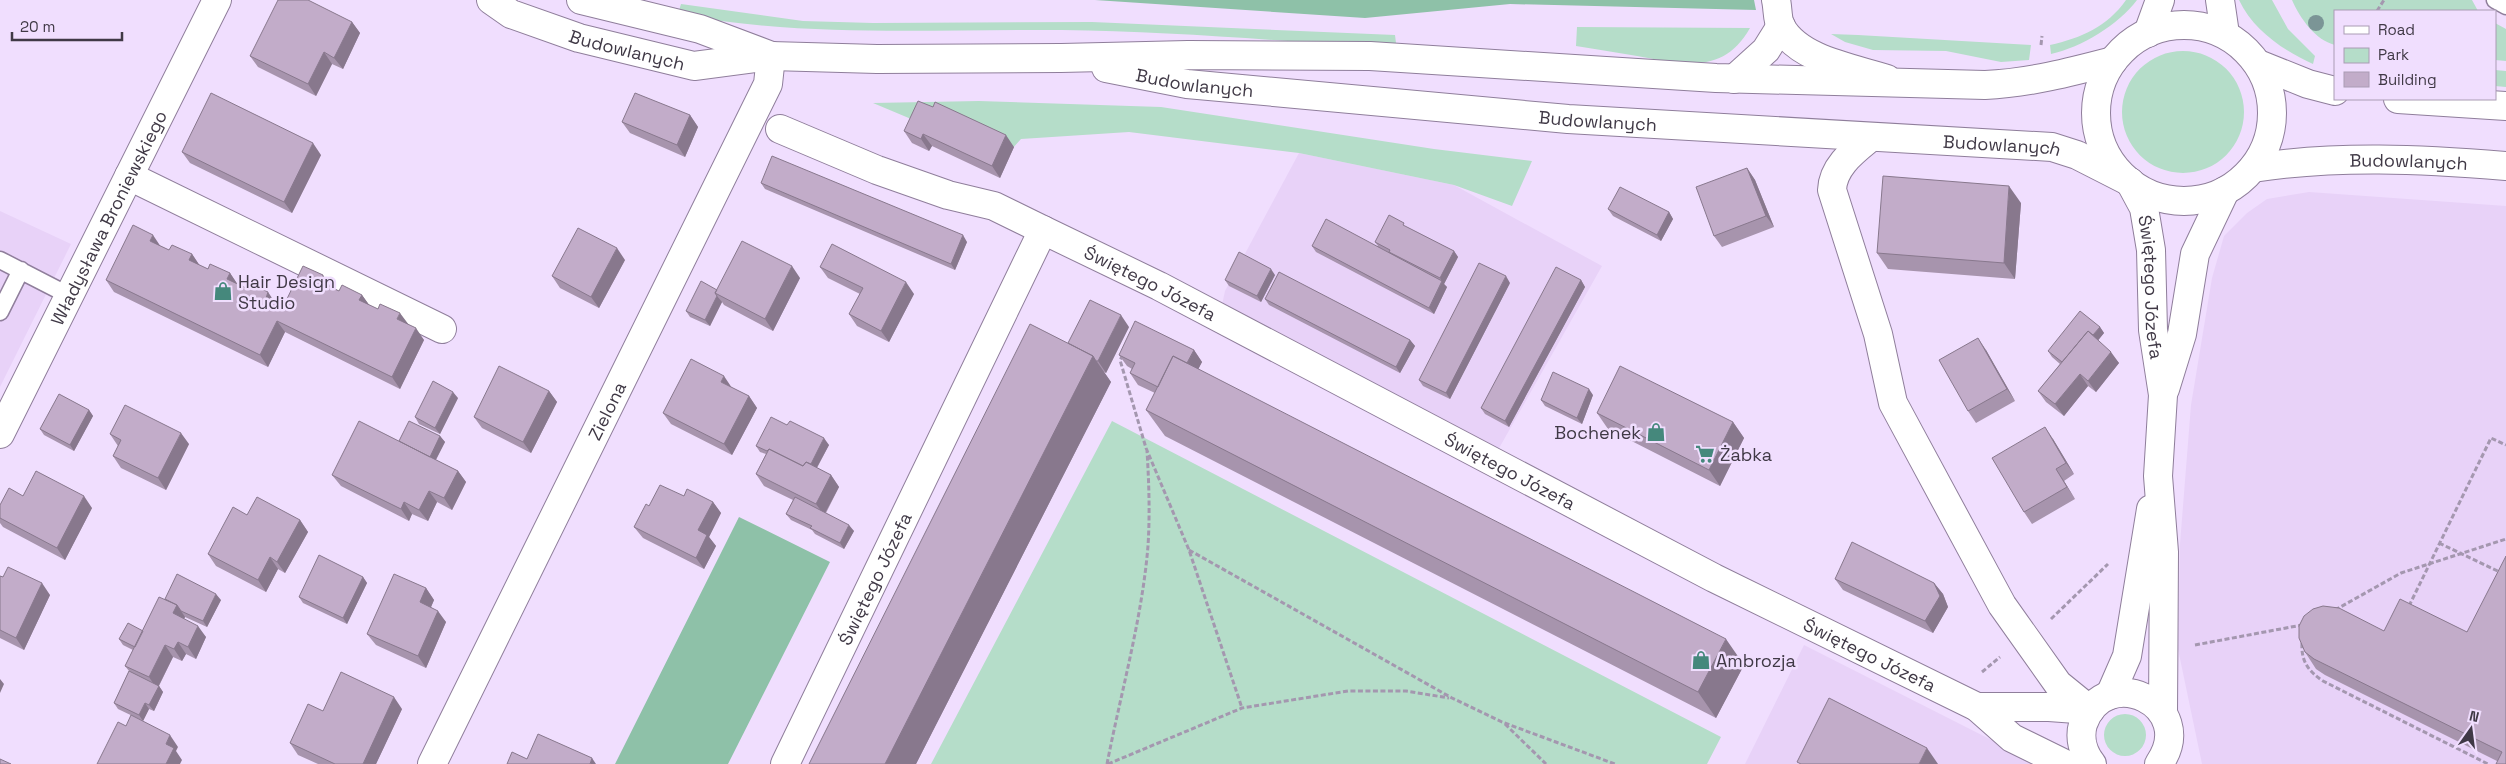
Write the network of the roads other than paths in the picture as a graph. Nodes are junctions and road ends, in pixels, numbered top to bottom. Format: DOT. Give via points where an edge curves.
graph roads {
  1 [pos="217,0"];
  2 [pos="491,0"];
  3 [pos="581,0"];
  4 [pos="2160,0"];
  5 [pos="2220,0"];
  6 [pos="2495,0"];
  7 [pos="2506,6"];
  8 [pos="1778,13"];
  9 [pos="2148,33"];
  10 [pos="2225,34"];
  11 [pos="771,56"];
  12 [pos="1061,58"];
  13 [pos="2113,61"];
  14 [pos="2258,64"];
  15 [pos="1734,79"];
  16 [pos="1903,84"];
  17 [pos="2334,92"];
  18 [pos="2413,100"];
  19 [pos="2506,106"];
  20 [pos="780,129"];
  21 [pos="1871,137"];
  22 [pos="2506,166"];
  23 [pos="2253,168"];
  24 [pos="129,176"];
  25 [pos="2130,182"];
  26 [pos="2225,191"];
  27 [pos="1043,230"];
  28 [pos="0,260"];
  29 [pos="21,270"];
  30 [pos="70,296"];
  31 [pos="0,312"];
  32 [pos="442,329"];
  33 [pos="2162,395"];
  34 [pos="0,434"];
  35 [pos="2158,476"];
  36 [pos="2100,702"];
  37 [pos="1977,708"];
  38 [pos="2163,713"];
  39 [pos="2168,756"];
  40 [pos="432,764"];
  41 [pos="785,764"];
  42 [pos="2064,764"];
  43 [pos="2092,764"];
  1 -- 24 [label="street, Władysława Broniewskiego"];
  2 -- 11 [label="street, Budowlanych" via="511,14 579,38 656,59 694,66"];
  3 -- 11 [label="street, Budowlanych" via="700,29"];
  4 -- 9 [label="street"];
  5 -- 10 [label="street"];
  6 -- 7 [label="lane"];
  8 -- 15 [label="street" via="1766,50"];
  8 -- 16 [label="street" via="1798,47 1808,53"];
  9 -- 10 [label="street" via="2186,25"];
  9 -- 13 [label="street" via="2128,44"];
  10 -- 14 [label="street"];
  11 -- 12 [label="street, Budowlanych" via="841,59"];
  11 -- 40 [label="street, Zielona" via="768,84"];
  12 -- 15 [label="street, Budowlanych" via="1370,56"];
  12 -- 21 [label="street, Budowlanych" via="1187,84 1568,119"];
  13 -- 16 [label="street, Budowlanych" via="2014,83"];
  13 -- 25 [label="street" via="2098,92 2097,125 2108,157"];
  14 -- 17 [label="street"];
  14 -- 23 [label="street" via="2269,86 2272,116 2266,146"];
  15 -- 16 [label="street, Budowlanych"];
  18 -- 19 [label="street"];
  20 -- 27 [label="street, Świętego Józefa" via="877,170 948,195 994,206"];
  21 -- 25 [label="street, Budowlanych" via="2052,147 2083,157"];
  21 -- 36 [label="street" via="1848,156 1837,173 1832,190 1882,354 1892,403 2002,605 2058,684"];
  22 -- 23 [label="street, Budowlanych" via="2361,159"];
  23 -- 26 [label="street"];
  24 -- 30 [label="street, Władysława Broniewskiego"];
  24 -- 32 [label="street"];
  25 -- 26 [label="street" via="2152,195 2177,200 2202,199"];
  25 -- 33 [label="street, Świętego Józefa" via="2144,208 2151,250 2154,330"];
  26 -- 33 [label="street, Świętego Józefa" via="2195,254 2182,334"];
  27 -- 37 [label="street, Świętego Józefa" via="1159,286 1714,578"];
  27 -- 41 [label="street, Świętego Józefa"];
  28 -- 29 [label="lane"];
  29 -- 30 [label="lane"];
  29 -- 31 [label="lane"];
  30 -- 34 [label="street, Władysława Broniewskiego"];
  33 -- 35 [label="street, Świętego Józefa"];
  35 -- 36 [label="street, Świętego Józefa" via="2127,656"];
  35 -- 38 [label="street, Świętego Józefa" via="2164,552"];
  36 -- 37 [label="street, Świętego Józefa"];
  36 -- 38 [label="street" via="2130,692 2149,699"];
  36 -- 43 [label="street" via="2084,722 2082,735 2083,749"];
  37 -- 42 [label="street, Świętego Józefa" via="2012,738"];
  38 -- 39 [label="street, Świętego Józefa" via="2169,731"];
}
